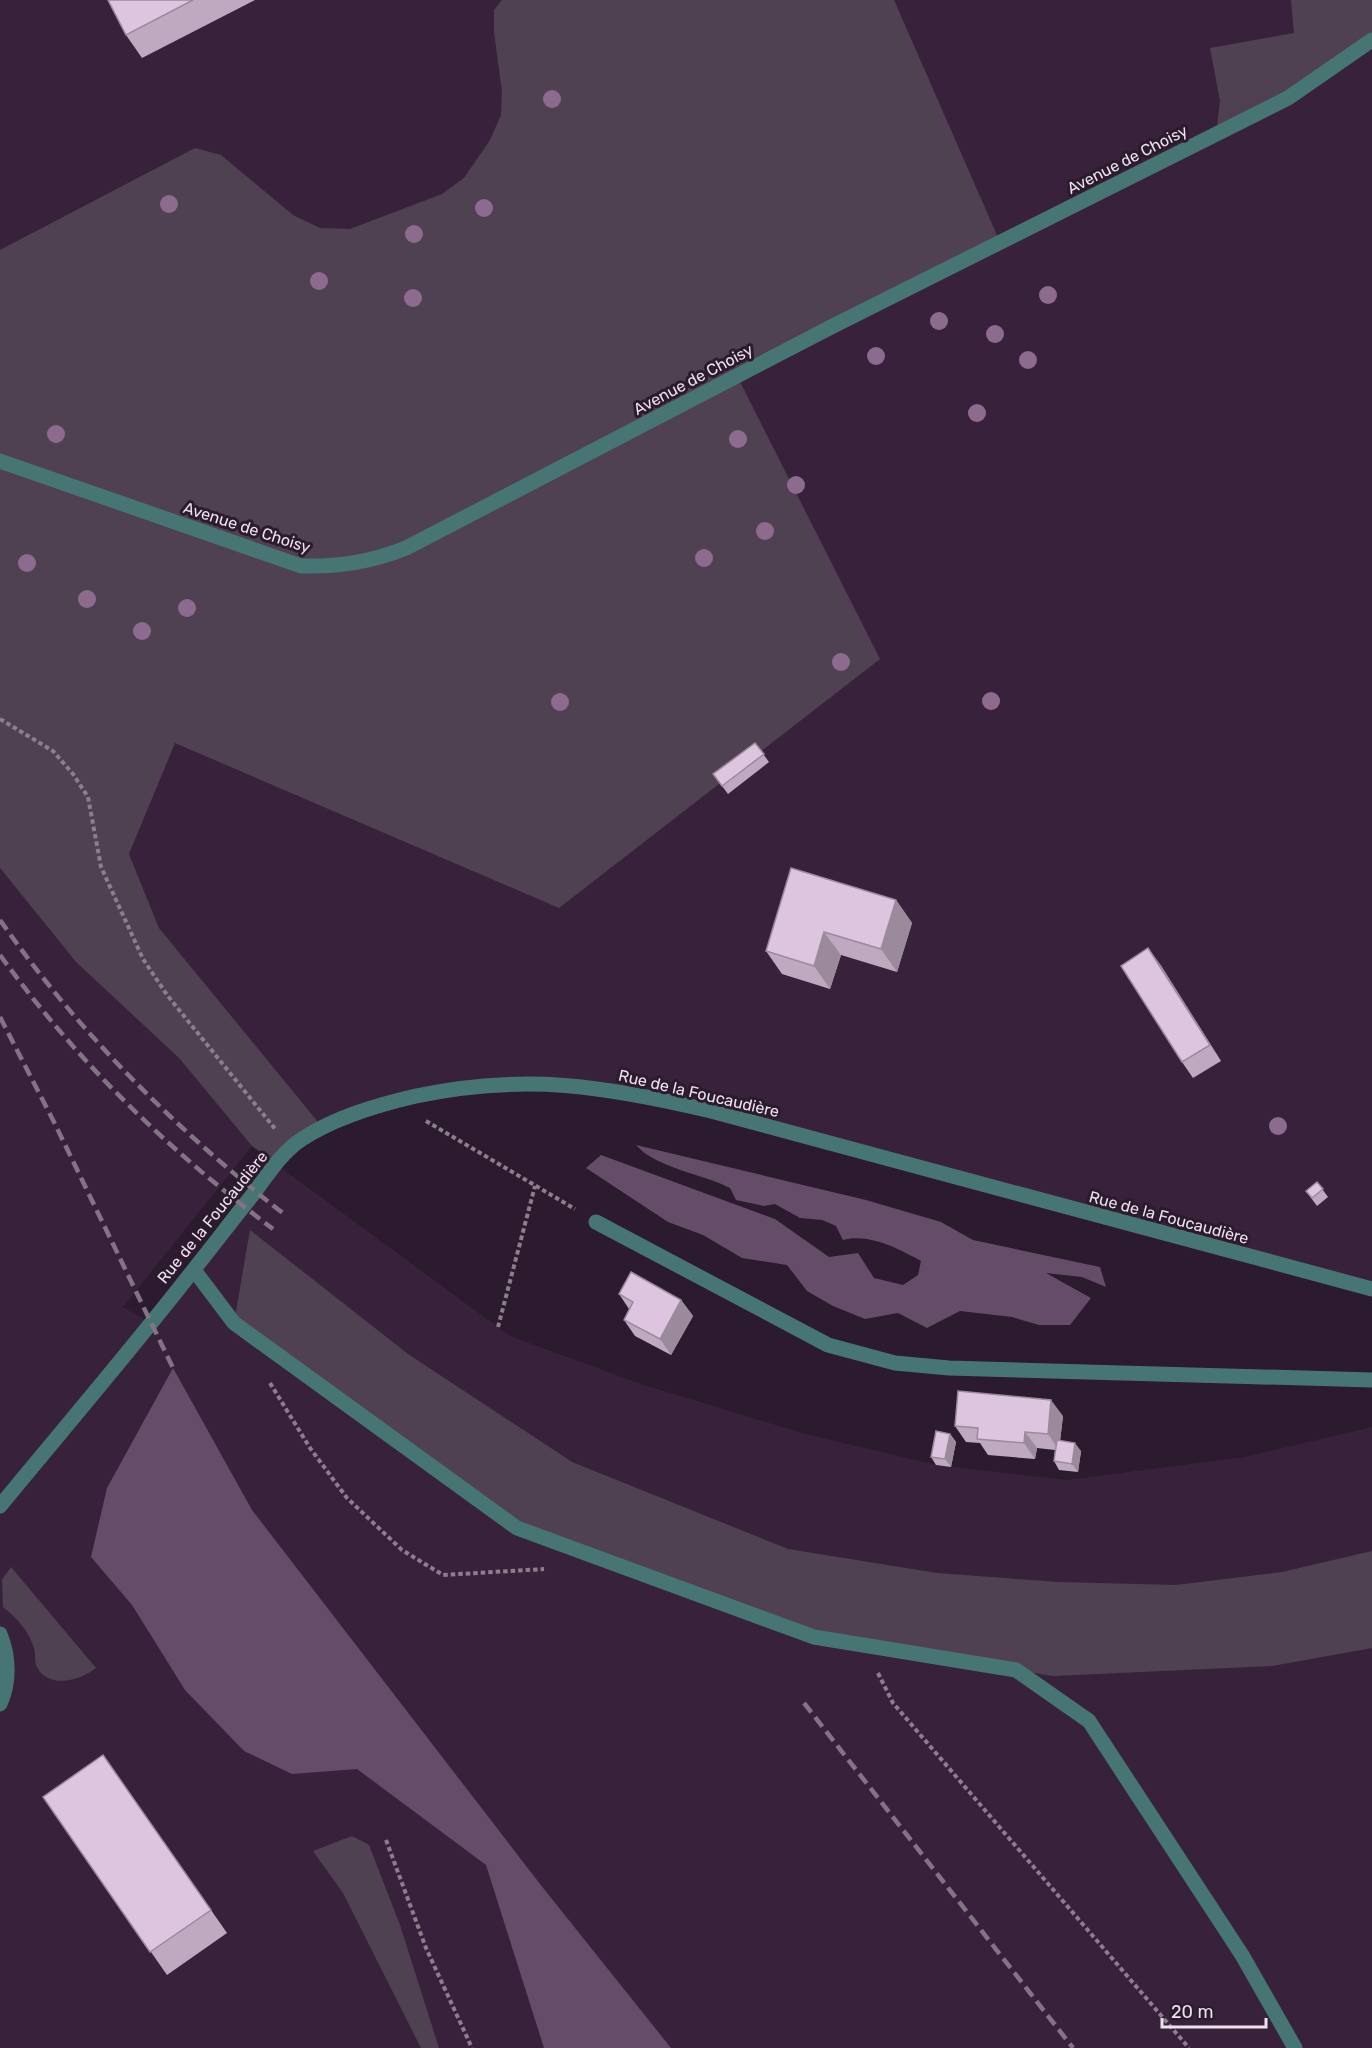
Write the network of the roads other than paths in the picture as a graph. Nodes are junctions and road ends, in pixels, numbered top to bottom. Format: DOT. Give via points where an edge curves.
graph roads {
  1 [pos="1372,40"];
  2 [pos="0,461"];
  3 [pos="596,1222"];
  4 [pos="194,1270"];
  5 [pos="1372,1289"];
  6 [pos="1372,1380"];
  7 [pos="0,1506"];
  8 [pos="0,1634"];
  9 [pos="0,1703"];
  10 [pos="1295,2048"];
  1 -- 2 [label="street, Avenue de Choisy" via="1288,98 382,558 329,567 301,566"];
  3 -- 6 [label="street" via="828,1345 895,1363 949,1368"];
  4 -- 5 [label="street, Rue de la Foucaudière" via="276,1164 301,1140 361,1111 392,1101 477,1085 518,1082 638,1094 711,1111"];
  4 -- 7 [label="street, Rue de la Foucaudière"];
  4 -- 10 [label="street" via="234,1323 517,1528 814,1637 1016,1670 1089,1721 1242,1955"];
  8 -- 9 [label="street" via="8,1677"];
}
